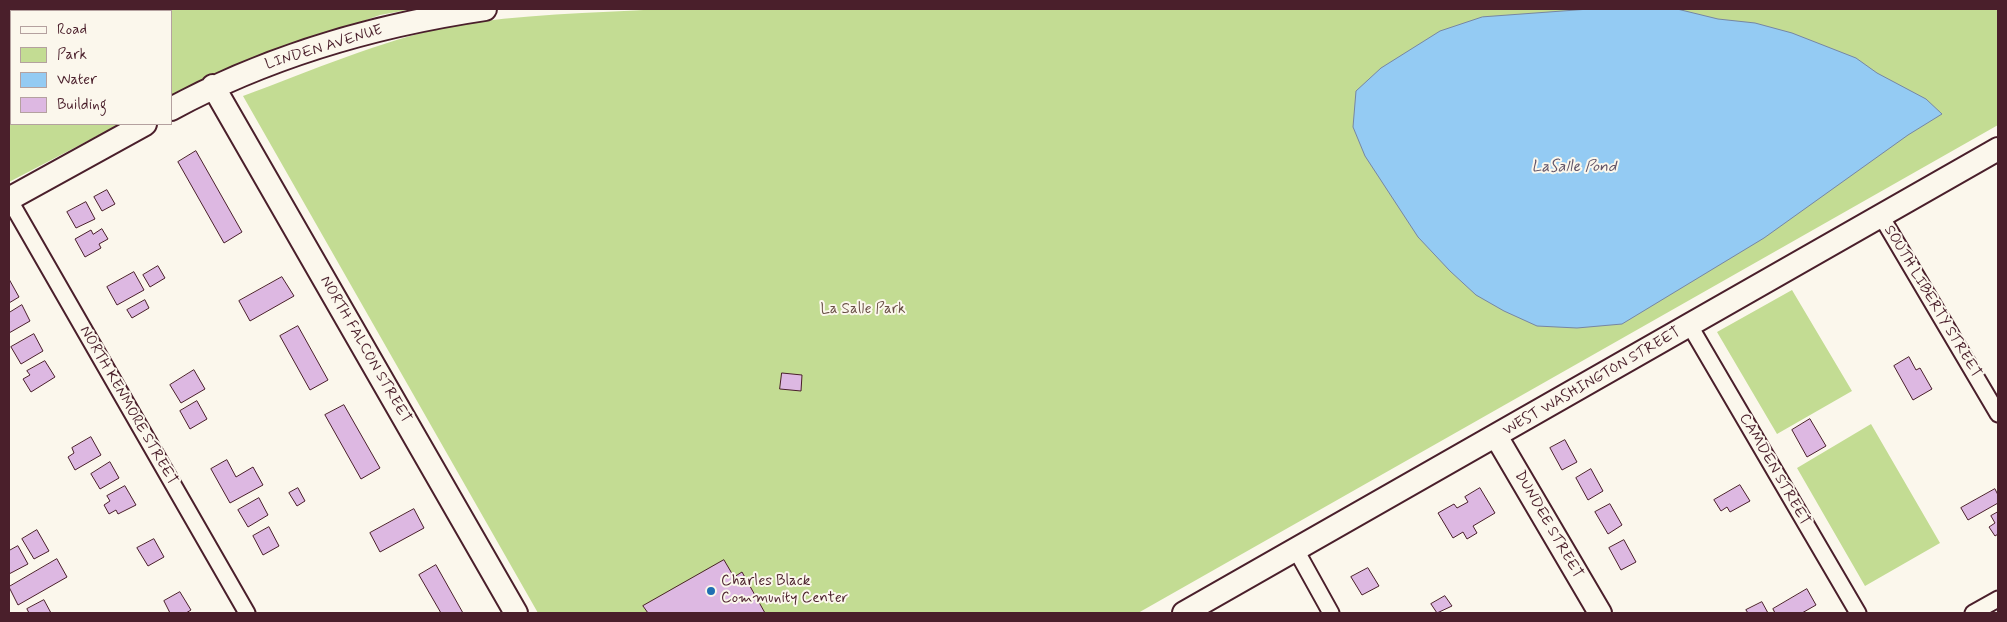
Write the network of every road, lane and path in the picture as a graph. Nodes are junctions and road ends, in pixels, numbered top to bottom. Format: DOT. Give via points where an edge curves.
graph roads {
  1 [pos="485,9"];
  2 [pos="213,86"];
  3 [pos="172,108"];
  4 [pos="143,125"];
  5 [pos="1998,149"];
  6 [pos="9,199"];
  7 [pos="1881,216"];
  8 [pos="1690,326"];
  9 [pos="1998,414"];
  10 [pos="1496,436"];
  11 [pos="1296,550"];
  12 [pos="1998,599"];
  13 [pos="247,613"];
  14 [pos="516,613"];
  15 [pos="1184,613"];
  16 [pos="1331,613"];
  17 [pos="1600,613"];
  18 [pos="1858,613"];
  19 [pos="1973,613"];
  1 -- 2 [label="street, LINDEN AVENUE" via="371,32 255,69"];
  2 -- 3 [label="street, LINDEN AVENUE"];
  2 -- 14 [label="street, NORTH FALCON STREET"];
  4 -- 6 [label="street"];
  5 -- 7 [label="street, WEST WASHINGTON STREET"];
  6 -- 13 [label="street, NORTH KENMORE STREET"];
  7 -- 8 [label="street, WEST WASHINGTON STREET"];
  7 -- 9 [label="street, SOUTH LIBERTY STREET"];
  8 -- 10 [label="street, WEST WASHINGTON STREET"];
  8 -- 18 [label="street, CAMDEN STREET"];
  10 -- 11 [label="street, WEST WASHINGTON STREET"];
  10 -- 17 [label="street, DUNDEE STREET"];
  11 -- 15 [label="street, WEST WASHINGTON STREET"];
  11 -- 16 [label="street"];
  12 -- 19 [label="street"];
}
